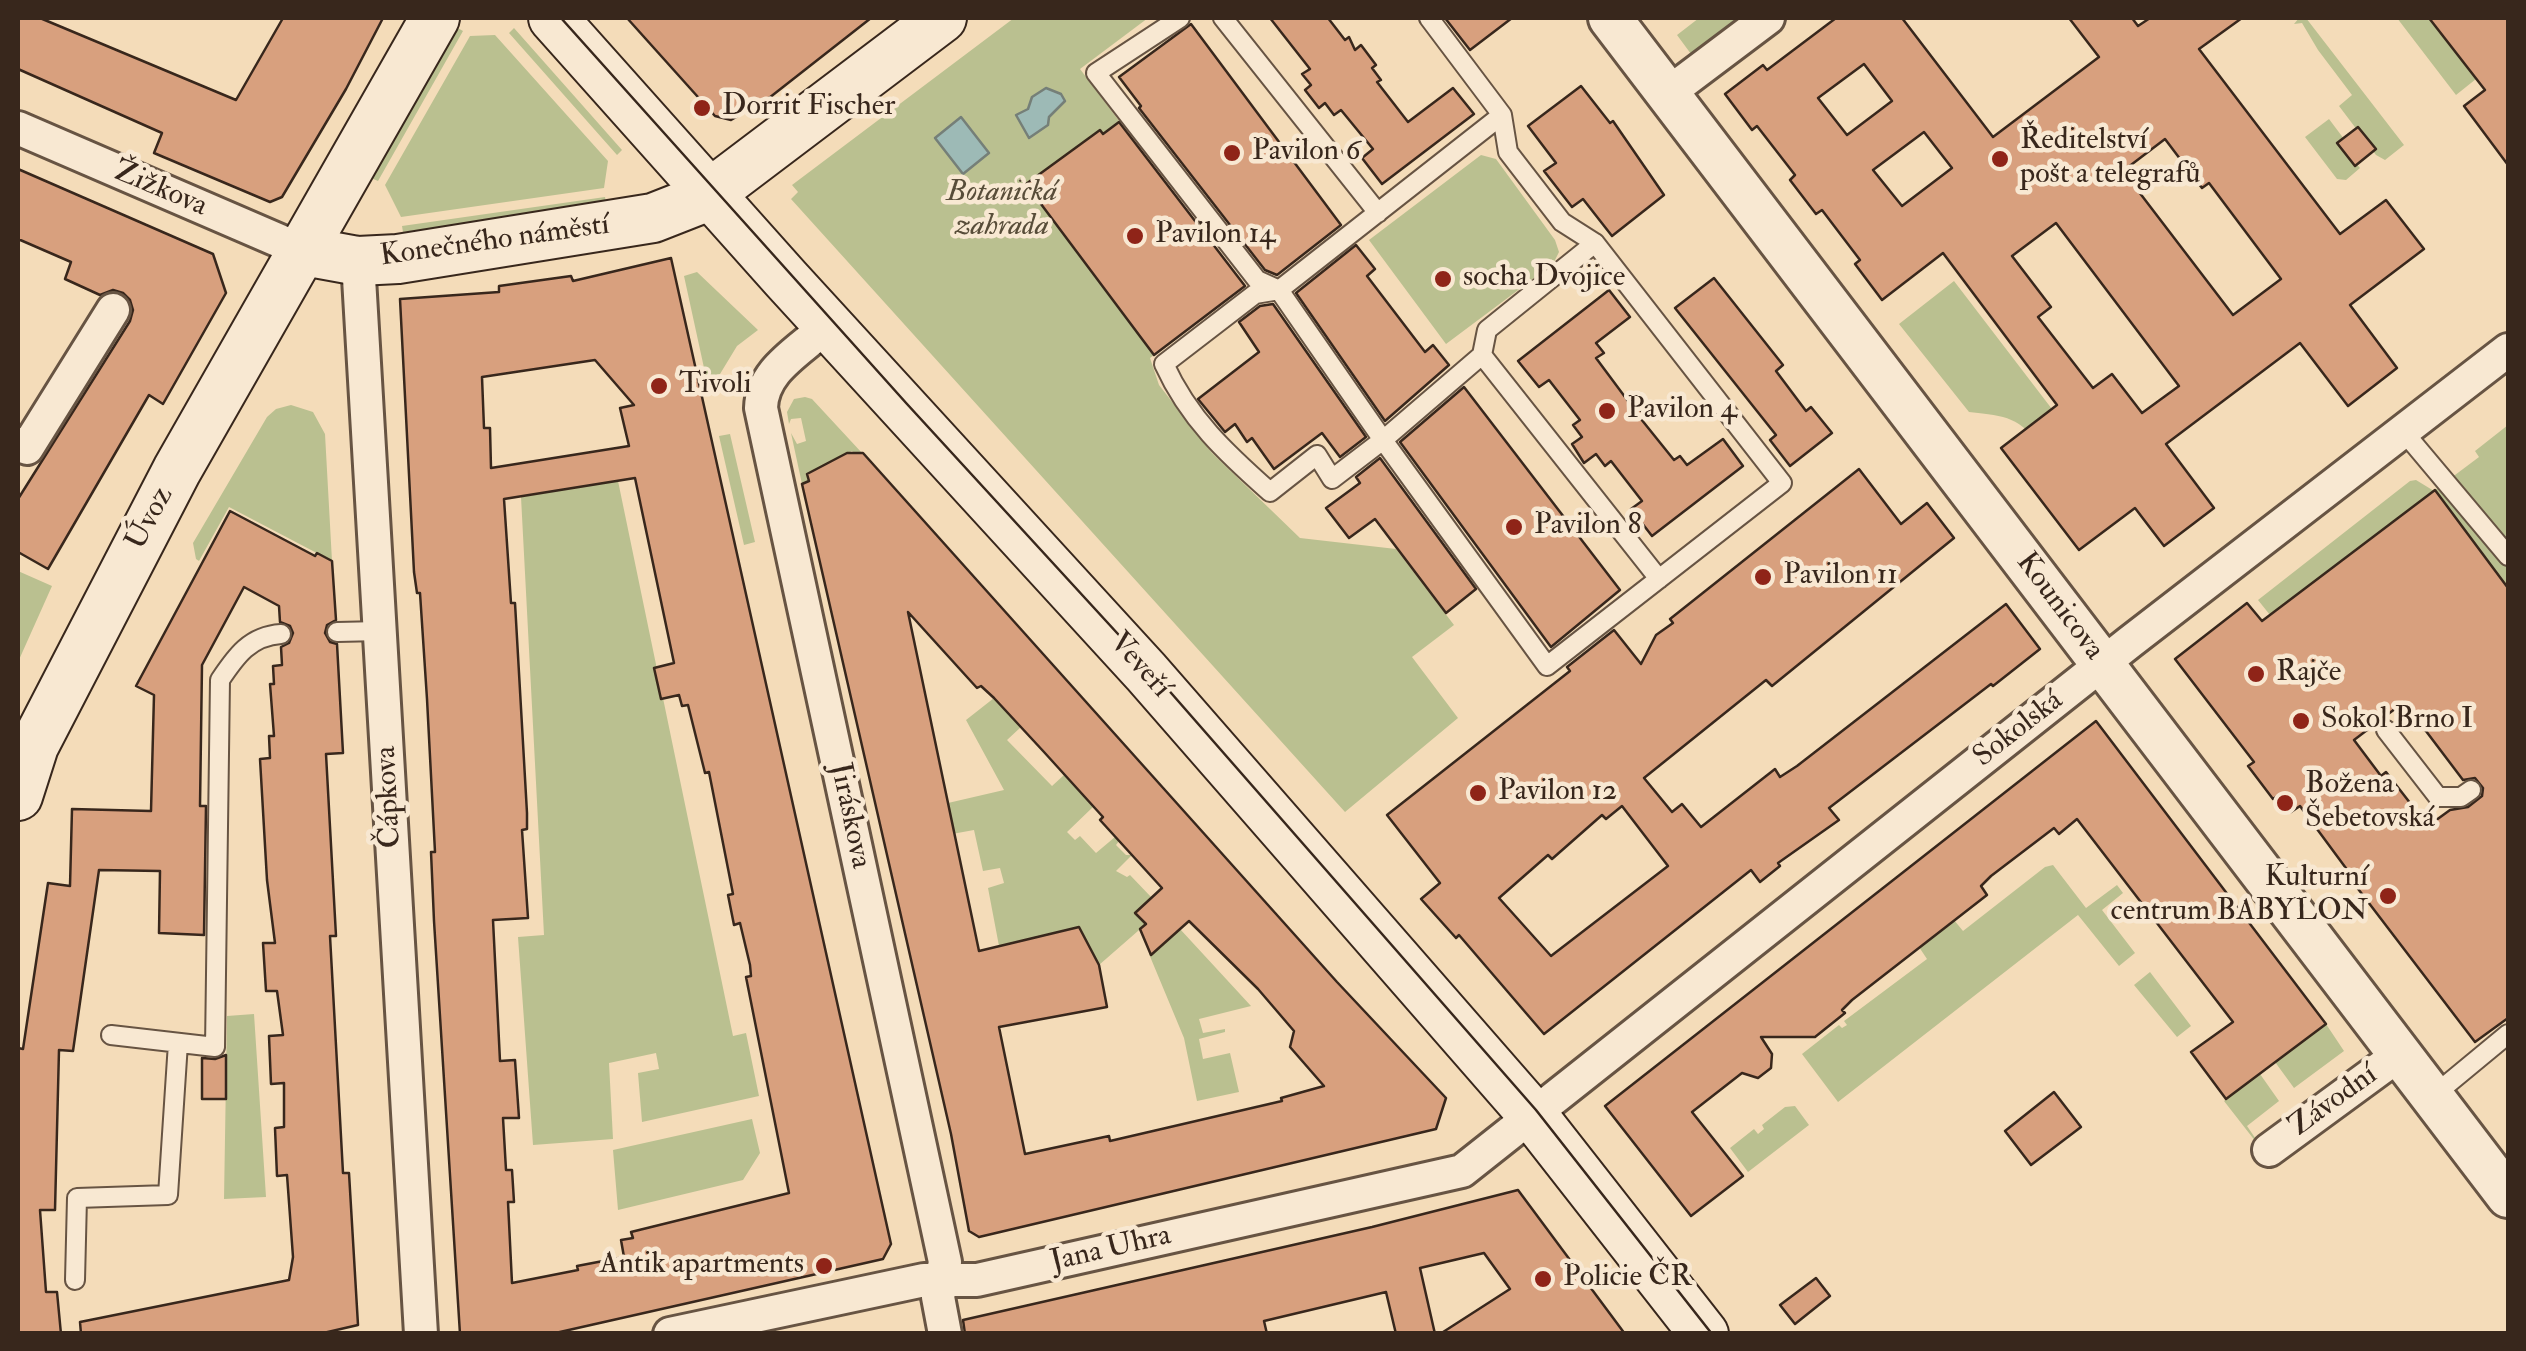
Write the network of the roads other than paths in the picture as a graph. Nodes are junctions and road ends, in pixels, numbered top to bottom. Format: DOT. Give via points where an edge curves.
graph roads {
  1 [pos="435,18"];
  2 [pos="554,18"];
  3 [pos="942,18"];
  4 [pos="1180,18"];
  5 [pos="1224,18"];
  6 [pos="1428,18"];
  7 [pos="1610,18"];
  8 [pos="1768,18"];
  9 [pos="1667,94"];
  10 [pos="1502,115"];
  11 [pos="18,128"];
  12 [pos="710,194"];
  13 [pos="1378,213"];
  14 [pos="1595,243"];
  15 [pos="303,251"];
  16 [pos="358,260"];
  17 [pos="1279,290"];
  18 [pos="112,310"];
  19 [pos="828,324"];
  20 [pos="2508,350"];
  21 [pos="1482,355"];
  22 [pos="2403,431"];
  23 [pos="1383,440"];
  24 [pos="18,444"];
  25 [pos="2508,556"];
  26 [pos="1659,579"];
  27 [pos="380,631"];
  28 [pos="337,632"];
  29 [pos="281,634"];
  30 [pos="2102,664"];
  31 [pos="2386,730"];
  32 [pos="2471,790"];
  33 [pos="18,796"];
  34 [pos="2508,1034"];
  35 [pos="111,1035"];
  36 [pos="178,1043"];
  37 [pos="2400,1054"];
  38 [pos="2432,1096"];
  39 [pos="1532,1113"];
  40 [pos="2269,1150"];
  41 [pos="2508,1196"];
  42 [pos="76,1280"];
  43 [pos="940,1280"];
  44 [pos="421,1334"];
  45 [pos="670,1334"];
  46 [pos="945,1334"];
  47 [pos="1704,1334"];
  1 -- 15 [label="main road"];
  2 -- 12 [label="main road, Veveří"];
  3 -- 12 [label="main road, Konečného náměstí"];
  4 -- 17 [label="lane" via="1096,73 1257,280"];
  5 -- 13 [label="lane"];
  6 -- 10 [label="lane"];
  7 -- 9 [label="street, Kounicova"];
  8 -- 9 [label="street"];
  9 -- 30 [label="street, Kounicova"];
  10 -- 13 [label="lane"];
  10 -- 14 [label="lane" via="1508,152 1562,222"];
  11 -- 15 [label="street, Žižkova"];
  12 -- 16 [label="main road, Konečného náměstí" via="654,218"];
  12 -- 19 [label="main road, Veveří"];
  13 -- 17 [label="lane"];
  14 -- 21 [label="lane" via="1487,330"];
  14 -- 26 [label="lane" via="1782,482"];
  15 -- 16 [label="main road, Konečného náměstí"];
  15 -- 33 [label="main road, Úvoz" via="128,562 34,746"];
  16 -- 27 [label="street, Čápkova"];
  17 -- 23 [label="lane"];
  17 -- 23 [label="lane" via="1255,294 1164,364 1175,389 1216,444 1270,492 1316,455 1332,479"];
  18 -- 24 [label="street" via="27,448"];
  19 -- 39 [label="main road, Veveří" via="1146,672"];
  19 -- 43 [label="street, Jiráskova" via="770,376 761,408 945,1262"];
  20 -- 22 [label="street, Sokolská"];
  21 -- 23 [label="lane"];
  21 -- 26 [label="lane"];
  22 -- 25 [label="lane"];
  22 -- 30 [label="street, Sokolská"];
  23 -- 26 [label="lane" via="1547,666"];
  27 -- 28 [label="lane"];
  27 -- 44 [label="street, Čápkova"];
  29 -- 36 [label="lane" via="240,650 220,680 214,1047"];
  30 -- 37 [label="street, Kounicova"];
  30 -- 39 [label="street, Sokolská"];
  31 -- 32 [label="lane" via="2438,797"];
  34 -- 38 [label="lane"];
  35 -- 36 [label="lane"];
  36 -- 42 [label="lane" via="168,1195 77,1198"];
  37 -- 38 [label="street, Kounicova"];
  37 -- 40 [label="street, Závodní"];
  38 -- 41 [label="street, Kounicova"];
  39 -- 43 [label="street, Jana Uhra" via="1462,1170 977,1280"];
  39 -- 47 [label="main road, Veveří"];
  43 -- 45 [label="street, Jana Uhra"];
  43 -- 46 [label="street, Jiráskova"];
}
